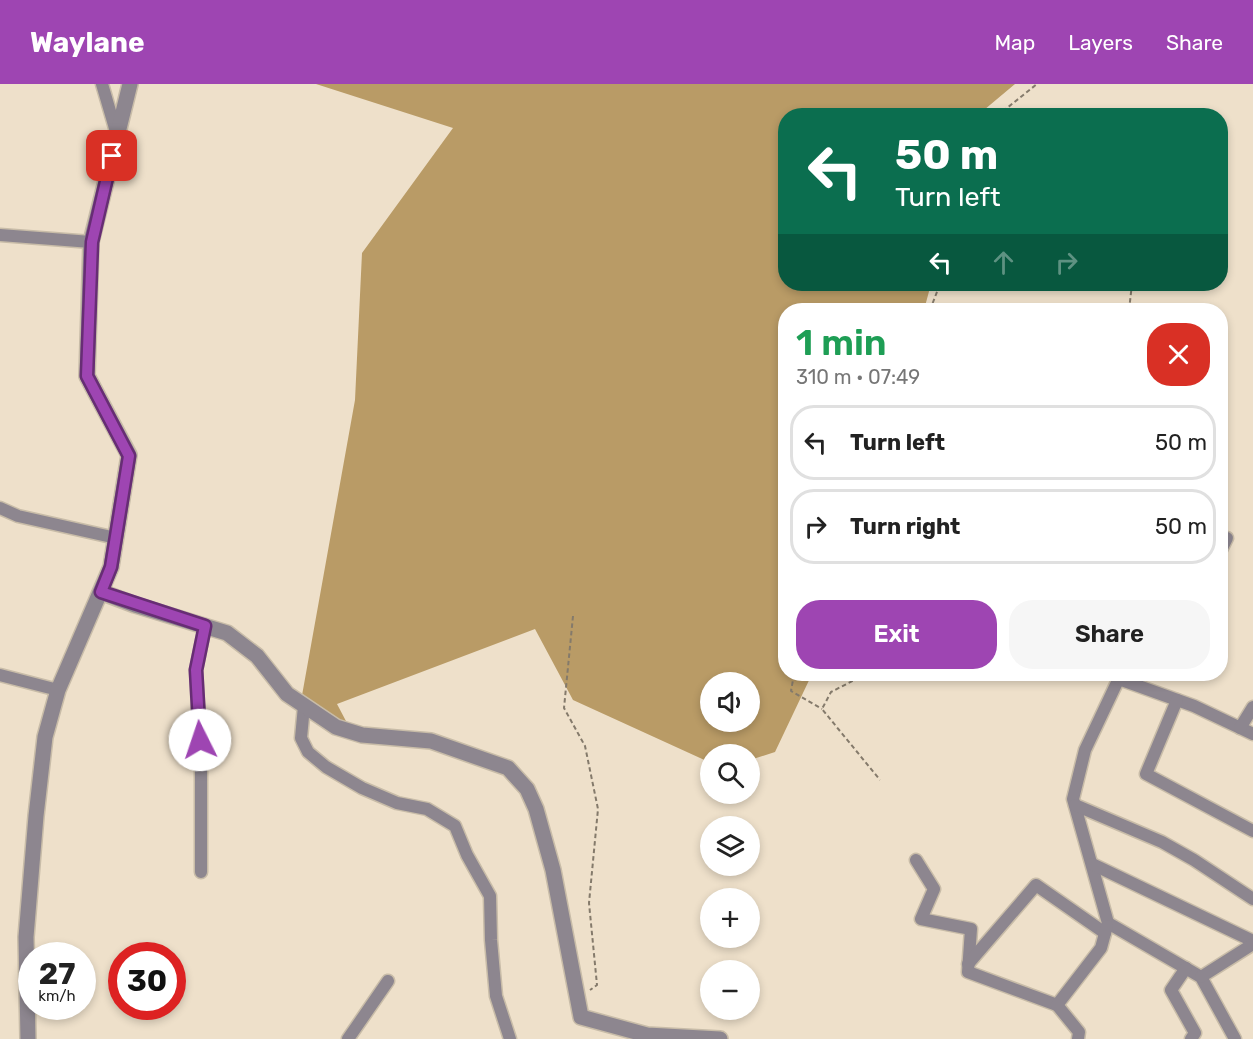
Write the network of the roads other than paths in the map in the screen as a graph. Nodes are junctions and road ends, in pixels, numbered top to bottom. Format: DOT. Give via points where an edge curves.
graph roads {
  1 [pos="102,84"];
  2 [pos="130,84"];
  3 [pos="117,135"];
  4 [pos="0,235"];
  5 [pos="92,242"];
  6 [pos="0,508"];
  7 [pos="116,538"];
  8 [pos="101,592"];
  9 [pos="205,626"];
  10 [pos="0,675"];
  11 [pos="1118,681"];
  12 [pos="1132,681"];
  13 [pos="58,690"];
  14 [pos="1177,700"];
  15 [pos="304,706"];
  16 [pos="1253,707"];
  17 [pos="1240,728"];
  18 [pos="1253,735"];
  19 [pos="1075,805"];
  20 [pos="1253,831"];
  21 [pos="916,860"];
  22 [pos="1092,864"];
  23 [pos="201,872"];
  24 [pos="1253,899"];
  25 [pos="1107,928"];
  26 [pos="1253,943"];
  27 [pos="968,964"];
  28 [pos="1186,968"];
  29 [pos="1201,977"];
  30 [pos="388,981"];
  31 [pos="1057,1005"];
  32 [pos="28,1039"];
  33 [pos="348,1039"];
  34 [pos="510,1039"];
  35 [pos="720,1039"];
  36 [pos="1078,1039"];
  37 [pos="1191,1039"];
  38 [pos="1236,1039"];
  1 -- 3 [label="street"];
  2 -- 3 [label="street"];
  3 -- 5 [label="street"];
  4 -- 5 [label="street"];
  5 -- 7 [label="street" via="87,376 129,456"];
  6 -- 7 [label="street" via="18,516"];
  7 -- 8 [label="street"];
  8 -- 9 [label="street"];
  8 -- 13 [label="street"];
  9 -- 15 [label="street" via="227,633 257,656 287,694"];
  9 -- 23 [label="street" via="196,670"];
  10 -- 13 [label="street"];
  11 -- 19 [label="street" via="1085,750 1073,799"];
  12 -- 14 [label="street"];
  13 -- 32 [label="street" via="45,737 36,816 26,937"];
  14 -- 17 [label="street"];
  14 -- 20 [label="street" via="1146,774"];
  15 -- 34 [label="street" via="301,738 308,752 326,767 362,788 397,803 427,809 455,826 490,896 496,996"];
  15 -- 35 [label="street" via="336,727 362,735 431,741 508,768 527,789 537,809 554,870 581,1017 648,1035"];
  16 -- 17 [label="street"];
  17 -- 18 [label="street"];
  19 -- 22 [label="street"];
  19 -- 24 [label="street" via="1162,842"];
  21 -- 27 [label="street" via="934,889 921,919 971,929"];
  22 -- 25 [label="street"];
  22 -- 26 [label="street"];
  25 -- 27 [label="street" via="1036,885"];
  25 -- 28 [label="street"];
  25 -- 31 [label="street" via="1101,948"];
  26 -- 29 [label="street"];
  27 -- 31 [label="street" via="968,972"];
  28 -- 29 [label="street"];
  28 -- 37 [label="street" via="1171,990 1195,1033"];
  29 -- 38 [label="street"];
  30 -- 33 [label="street"];
  31 -- 36 [label="street" via="1079,1032"];
}
